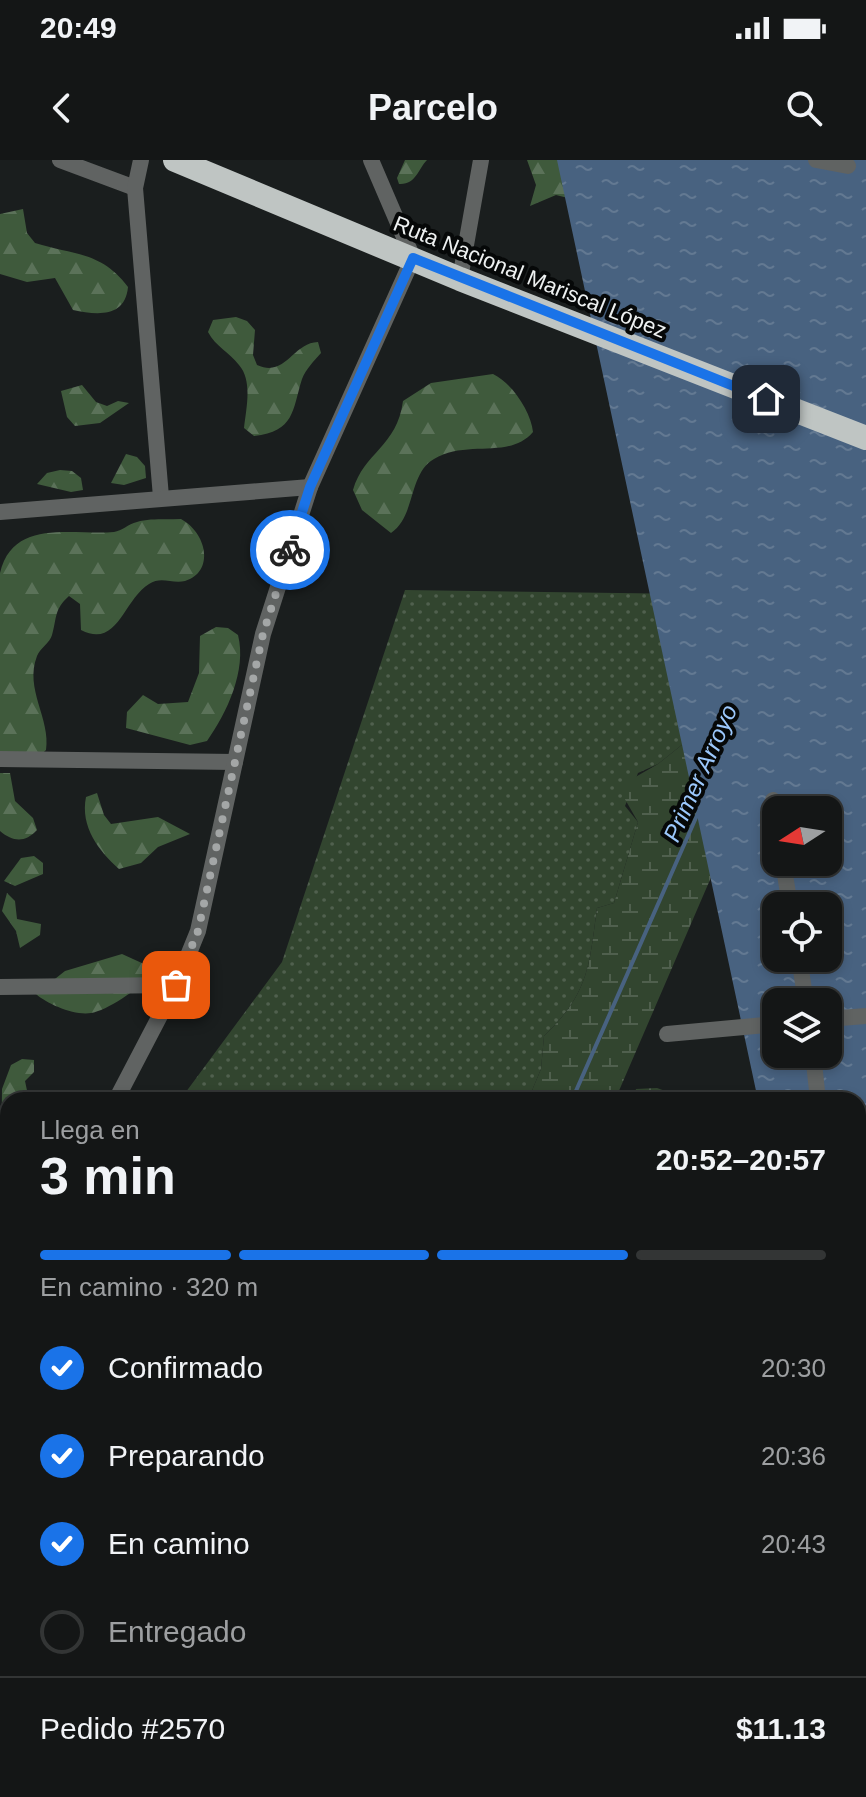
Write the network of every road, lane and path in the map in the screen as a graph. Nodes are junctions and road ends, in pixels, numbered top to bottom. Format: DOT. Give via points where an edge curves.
graph roads {
  1 [pos="60,160"];
  2 [pos="141,160"];
  3 [pos="175,160"];
  4 [pos="371,160"];
  5 [pos="481,160"];
  6 [pos="816,160"];
  7 [pos="848,166"];
  8 [pos="135,188"];
  9 [pos="413,258"];
  10 [pos="460,279"];
  11 [pos="866,438"];
  12 [pos="310,487"];
  13 [pos="161,497"];
  14 [pos="0,512"];
  15 [pos="0,759"];
  16 [pos="235,762"];
  17 [pos="176,985"];
  18 [pos="0,987"];
  19 [pos="866,1016"];
  20 [pos="842,1018"];
  21 [pos="762,1025"];
  22 [pos="667,1034"];
  23 [pos="815,1068"];
  24 [pos="120,1092"];
  25 [pos="817,1092"];
  1 -- 8 [label="street"];
  2 -- 8 [label="street"];
  3 -- 9 [label="highway, Ruta Nacional Mariscal López"];
  4 -- 9 [label="street"];
  5 -- 10 [label="street"];
  6 -- 7 [label="street"];
  8 -- 13 [label="street"];
  9 -- 10 [label="highway, Ruta Nacional Mariscal López"];
  9 -- 12 [label="street"];
  10 -- 11 [label="highway, Ruta Nacional Mariscal López"];
  12 -- 13 [label="street"];
  12 -- 16 [label="street" via="263,634"];
  13 -- 14 [label="street"];
  15 -- 16 [label="street"];
  16 -- 17 [label="street" via="198,931"];
  17 -- 18 [label="street"];
  17 -- 24 [label="street"];
  19 -- 20 [label="street"];
  21 -- 22 [label="street"];
  23 -- 25 [label="street"];
}
